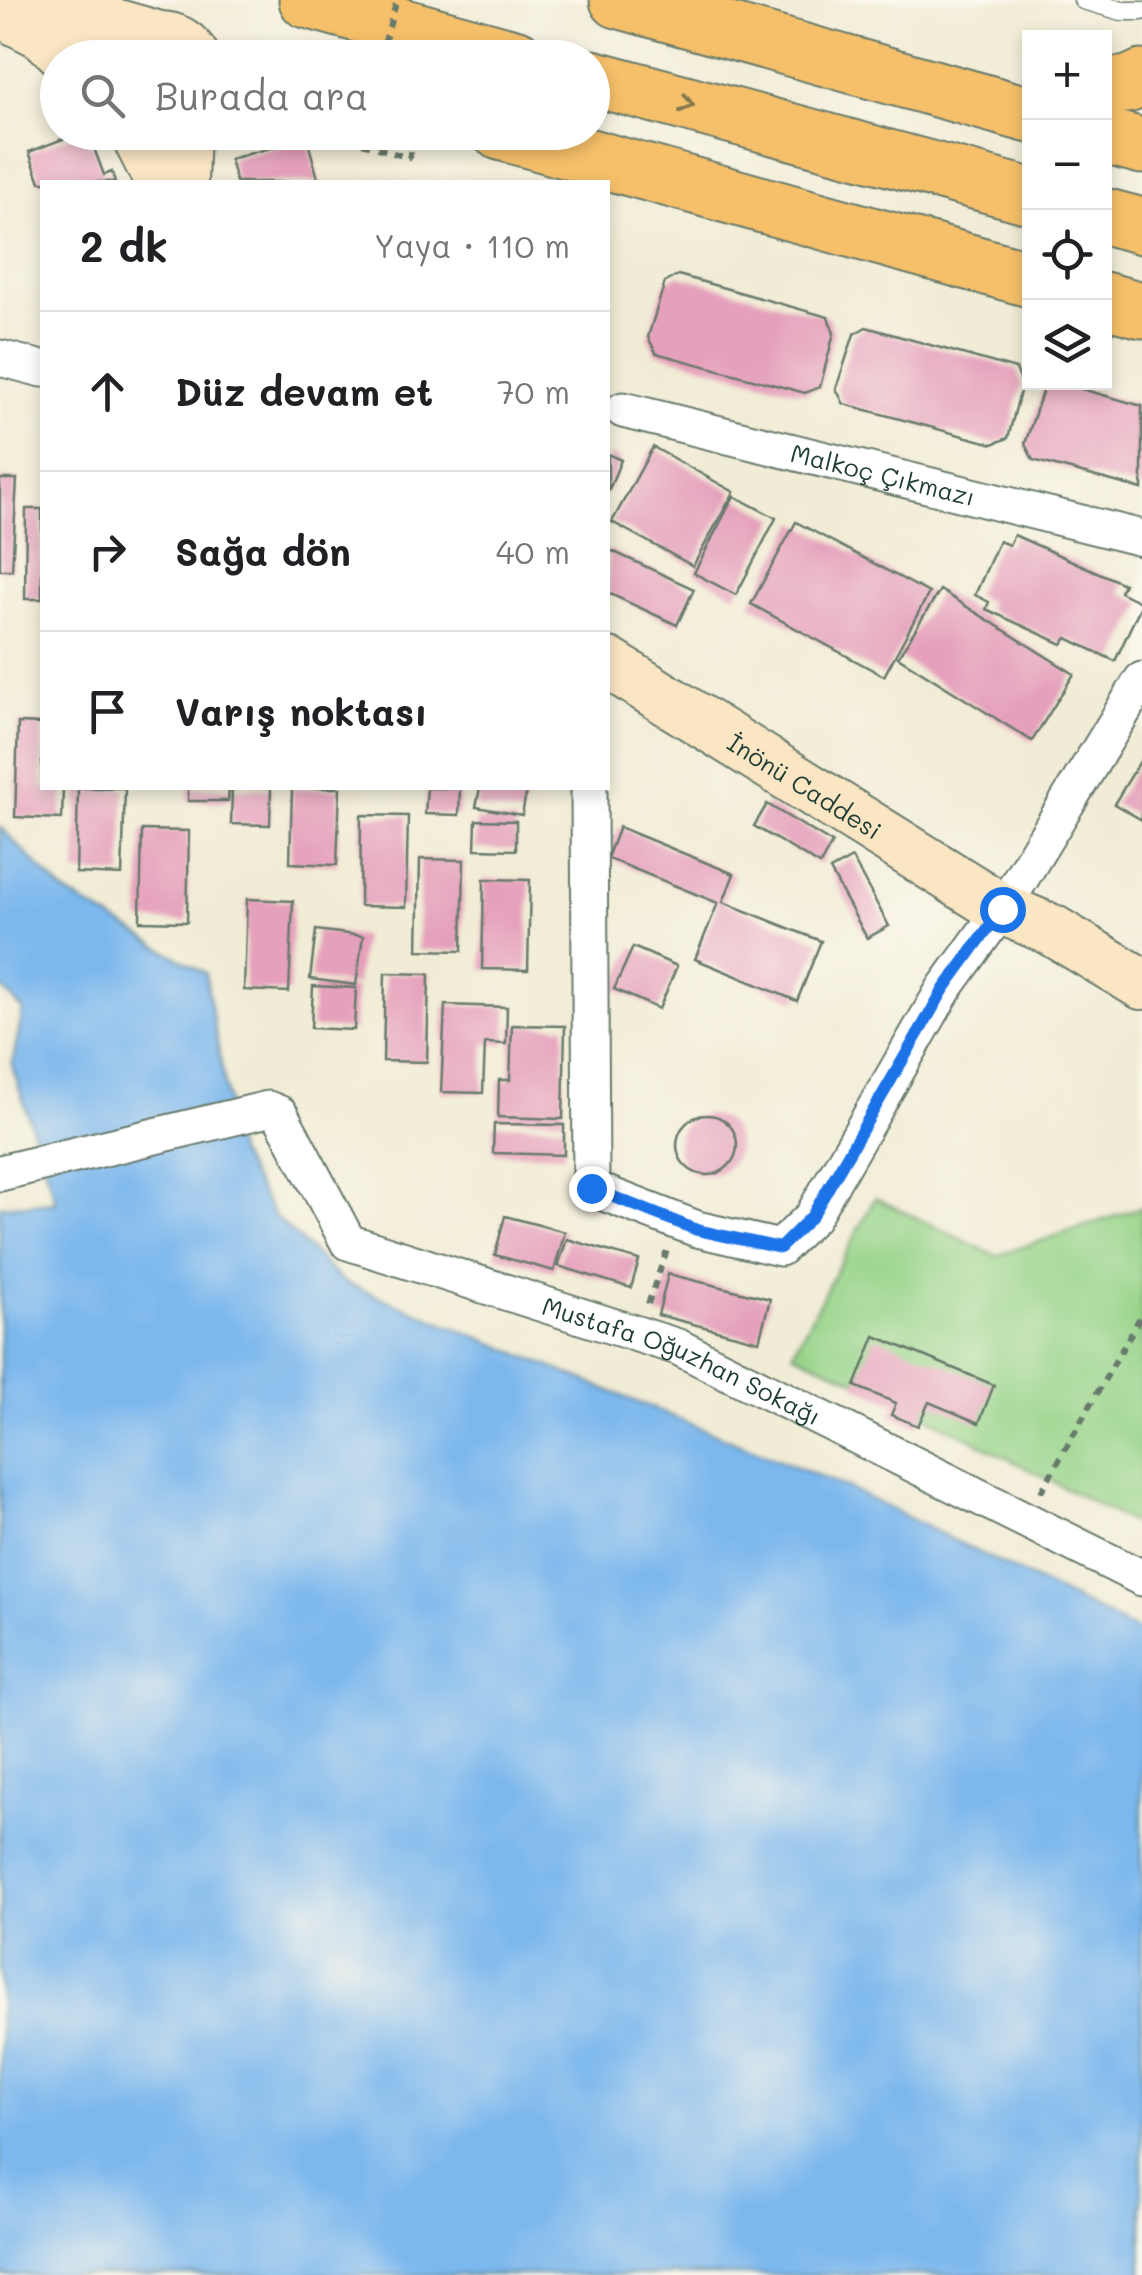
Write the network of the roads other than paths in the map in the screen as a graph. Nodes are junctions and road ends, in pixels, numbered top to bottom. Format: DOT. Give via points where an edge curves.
graph roads {
  1 [pos="31,0"];
  2 [pos="307,0"];
  3 [pos="1083,0"];
  4 [pos="655,3"];
  5 [pos="1142,11"];
  6 [pos="0,12"];
  7 [pos="48,40"];
  8 [pos="140,40"];
  9 [pos="452,40"];
  10 [pos="1022,77"];
  11 [pos="1142,78"];
  12 [pos="610,83"];
  13 [pos="1112,85"];
  14 [pos="1022,113"];
  15 [pos="1112,138"];
  16 [pos="1142,146"];
  17 [pos="144,150"];
  18 [pos="183,150"];
  19 [pos="565,150"];
  20 [pos="159,180"];
  21 [pos="182,180"];
  22 [pos="1022,194"];
  23 [pos="1112,218"];
  24 [pos="1142,226"];
  25 [pos="1022,277"];
  26 [pos="1112,302"];
  27 [pos="1142,310"];
  28 [pos="0,358"];
  29 [pos="40,368"];
  30 [pos="623,410"];
  31 [pos="1142,538"];
  32 [pos="610,664"];
  33 [pos="1142,680"];
  34 [pos="589,790"];
  35 [pos="1002,909"];
  36 [pos="1142,984"];
  37 [pos="1142,1017"];
  38 [pos="0,1173"];
  39 [pos="1142,1578"];
  1 -- 8 [label="main road"];
  2 -- 9 [label="highway"];
  3 -- 5 [label="lane"];
  4 -- 10 [label="highway"];
  4 -- 14 [label="highway"];
  6 -- 7 [label="main road"];
  11 -- 13 [label="highway"];
  12 -- 22 [label="highway, one-way"];
  15 -- 16 [label="highway"];
  17 -- 20 [label="main road"];
  18 -- 21 [label="main road"];
  19 -- 25 [label="highway"];
  23 -- 24 [label="highway"];
  26 -- 27 [label="highway"];
  28 -- 29 [label="street"];
  30 -- 31 [label="street, Malkoç Çıkmazı"];
  32 -- 35 [label="main road, İnönü Caddesi"];
  33 -- 35 [label="street"];
  34 -- 35 [label="street" via="591,1188 697,1230 780,1248 812,1216 944,989"];
  35 -- 36 [label="main road, İnönü Caddesi" via="1052,930"];
  35 -- 37 [label="main road, İnönü Caddesi" via="1035,950"];
  38 -- 39 [label="street, Mustafa Oğuzhan Sokağı" via="268,1109 280,1114 348,1242 678,1347"];
}
